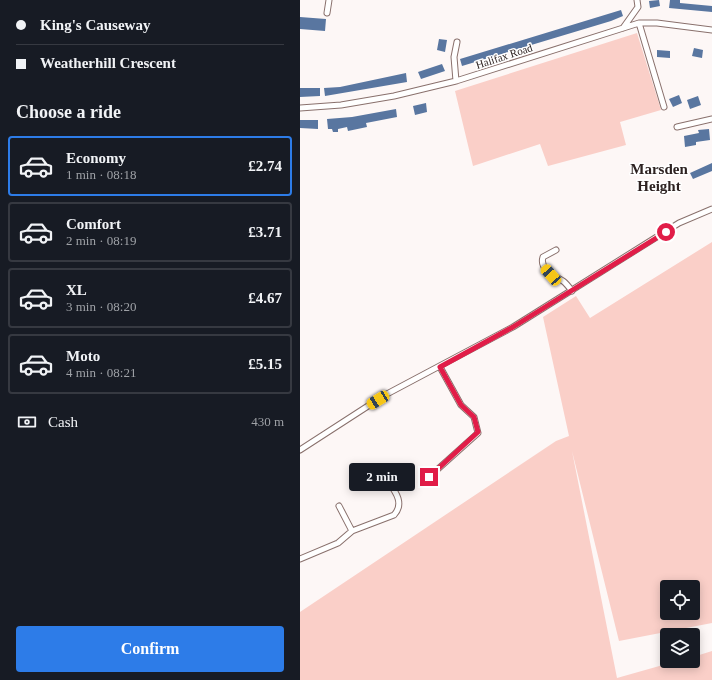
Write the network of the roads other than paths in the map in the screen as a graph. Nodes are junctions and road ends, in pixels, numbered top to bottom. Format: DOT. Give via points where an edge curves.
graph roads {
  1 [pos="329,0"];
  2 [pos="637,0"];
  3 [pos="327,13"];
  4 [pos="638,24"];
  5 [pos="622,28"];
  6 [pos="712,30"];
  7 [pos="457,42"];
  8 [pos="456,82"];
  9 [pos="664,107"];
  10 [pos="300,108"];
  11 [pos="712,119"];
  12 [pos="677,127"];
  13 [pos="712,209"];
  14 [pos="556,250"];
  15 [pos="572,291"];
  16 [pos="440,367"];
  17 [pos="300,450"];
  18 [pos="429,477"];
  19 [pos="377,480"];
  20 [pos="339,506"];
  21 [pos="352,531"];
  22 [pos="300,558"];
  1 -- 3 [label="street"];
  2 -- 5 [label="street" via="638,8"];
  4 -- 5 [label="street, Halifax Road"];
  4 -- 6 [label="street, Halifax Road" via="657,23"];
  4 -- 9 [label="street"];
  5 -- 8 [label="street, Halifax Road"];
  7 -- 8 [label="street" via="454,57"];
  8 -- 10 [label="street, Halifax Road" via="341,105"];
  11 -- 12 [label="street"];
  13 -- 15 [label="street" via="679,224"];
  14 -- 15 [label="street" via="543,257 544,267"];
  15 -- 16 [label="street"];
  16 -- 17 [label="street" via="385,395"];
  16 -- 18 [label="street" via="461,405 474,417 478,432"];
  19 -- 21 [label="street" via="386,475 400,503 399,510 394,515"];
  20 -- 21 [label="street"];
  21 -- 22 [label="street" via="338,543"];
}
